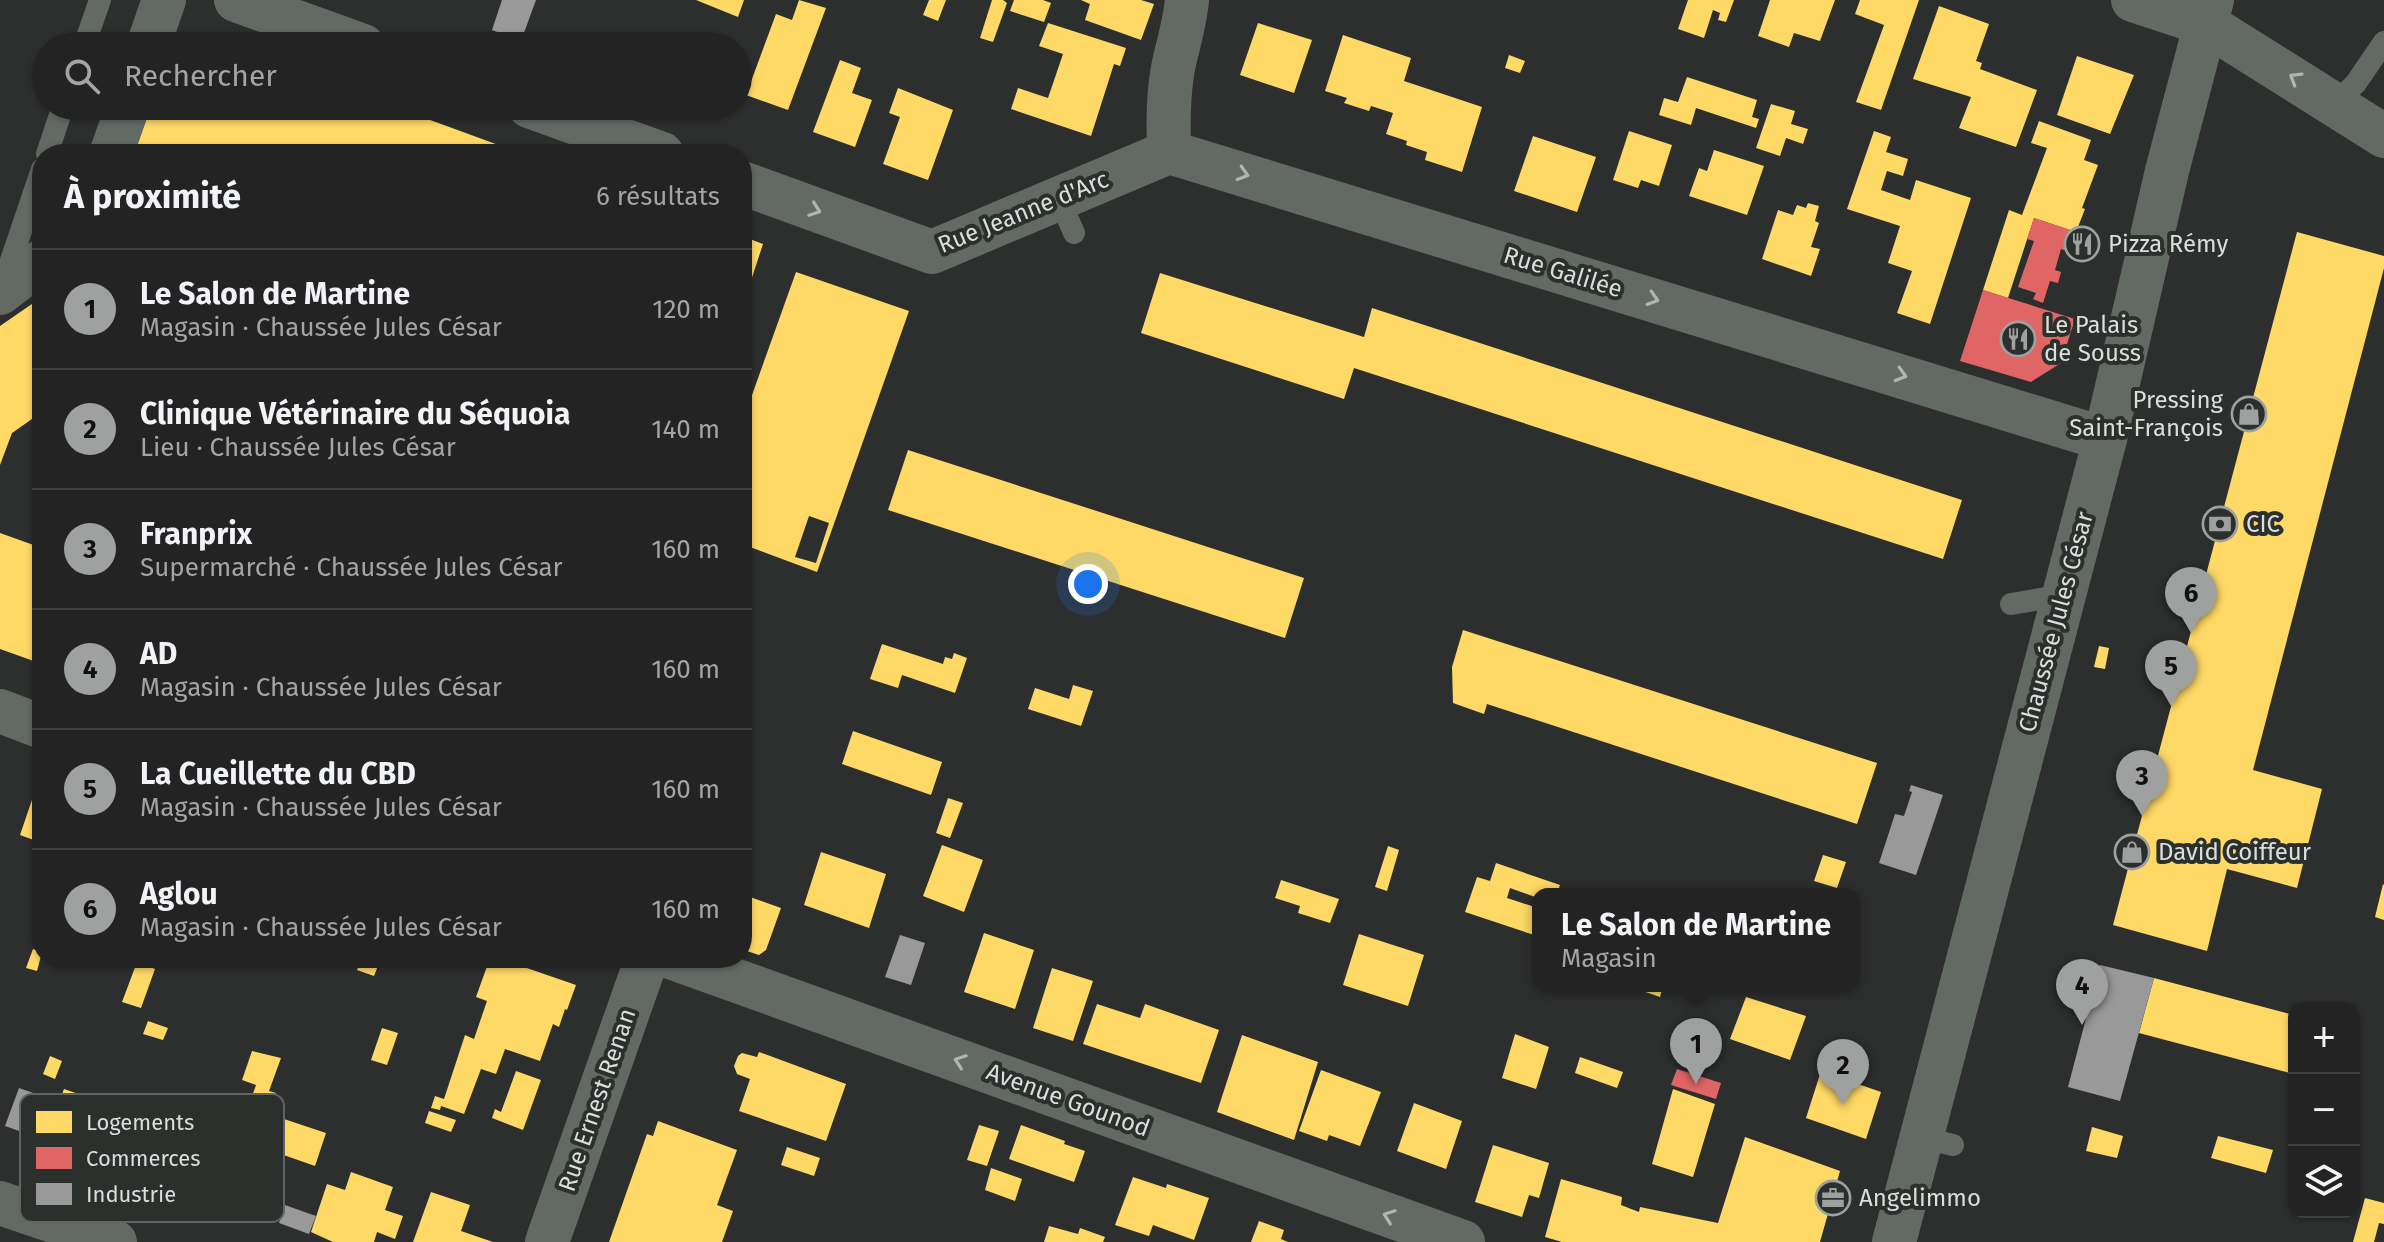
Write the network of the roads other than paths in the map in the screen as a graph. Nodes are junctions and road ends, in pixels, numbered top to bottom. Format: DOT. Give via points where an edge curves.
graph roads {
  1 [pos="100,0"];
  2 [pos="164,0"];
  3 [pos="236,0"];
  4 [pos="1187,0"];
  5 [pos="2133,0"];
  6 [pos="2209,12"];
  7 [pos="89,32"];
  8 [pos="153,32"];
  9 [pos="324,32"];
  10 [pos="2384,42"];
  11 [pos="2335,104"];
  12 [pos="58,120"];
  13 [pos="123,120"];
  14 [pos="568,120"];
  15 [pos="2384,136"];
  16 [pos="50,144"];
  17 [pos="115,144"];
  18 [pos="634,144"];
  19 [pos="1169,152"];
  20 [pos="752,187"];
  21 [pos="32,199"];
  22 [pos="32,269"];
  23 [pos="0,293"];
  24 [pos="2105,439"];
  25 [pos="2064,595"];
  26 [pos="2011,604"];
  27 [pos="0,711"];
  28 [pos="32,723"];
  29 [pos="643,968"];
  30 [pos="701,968"];
  31 [pos="0,1203"];
  32 [pos="20,1210"];
  33 [pos="56,1222"];
  34 [pos="115,1242"];
  35 [pos="547,1242"];
  36 [pos="1463,1242"];
  37 [pos="1894,1242"];
  1 -- 7 [label="lane"];
  2 -- 8 [label="street"];
  3 -- 9 [label="street"];
  4 -- 19 [label="street" via="1167,110"];
  5 -- 6 [label="street"];
  11 -- 6 [label="street, one-way"];
  6 -- 24 [label="street, Chaussée Jules César"];
  10 -- 11 [label="lane"];
  11 -- 15 [label="street"];
  12 -- 16 [label="lane"];
  13 -- 17 [label="street"];
  14 -- 18 [label="street"];
  20 -- 19 [label="street, Rue Jeanne d'Arc, one-way" via="932,252 1067,215"];
  19 -- 24 [label="street, Rue Galilée, one-way"];
  21 -- 23 [label="lane"];
  22 -- 23 [label="street"];
  24 -- 25 [label="street, Chaussée Jules César"];
  25 -- 26 [label="lane"];
  25 -- 37 [label="street, Chaussée Jules César" via="1936,1141"];
  27 -- 28 [label="street"];
  29 -- 35 [label="street, Rue Ernest Renan"];
  36 -- 30 [label="street, Avenue Gounod, one-way"];
  31 -- 32 [label="street"];
  33 -- 34 [label="street"];
}
